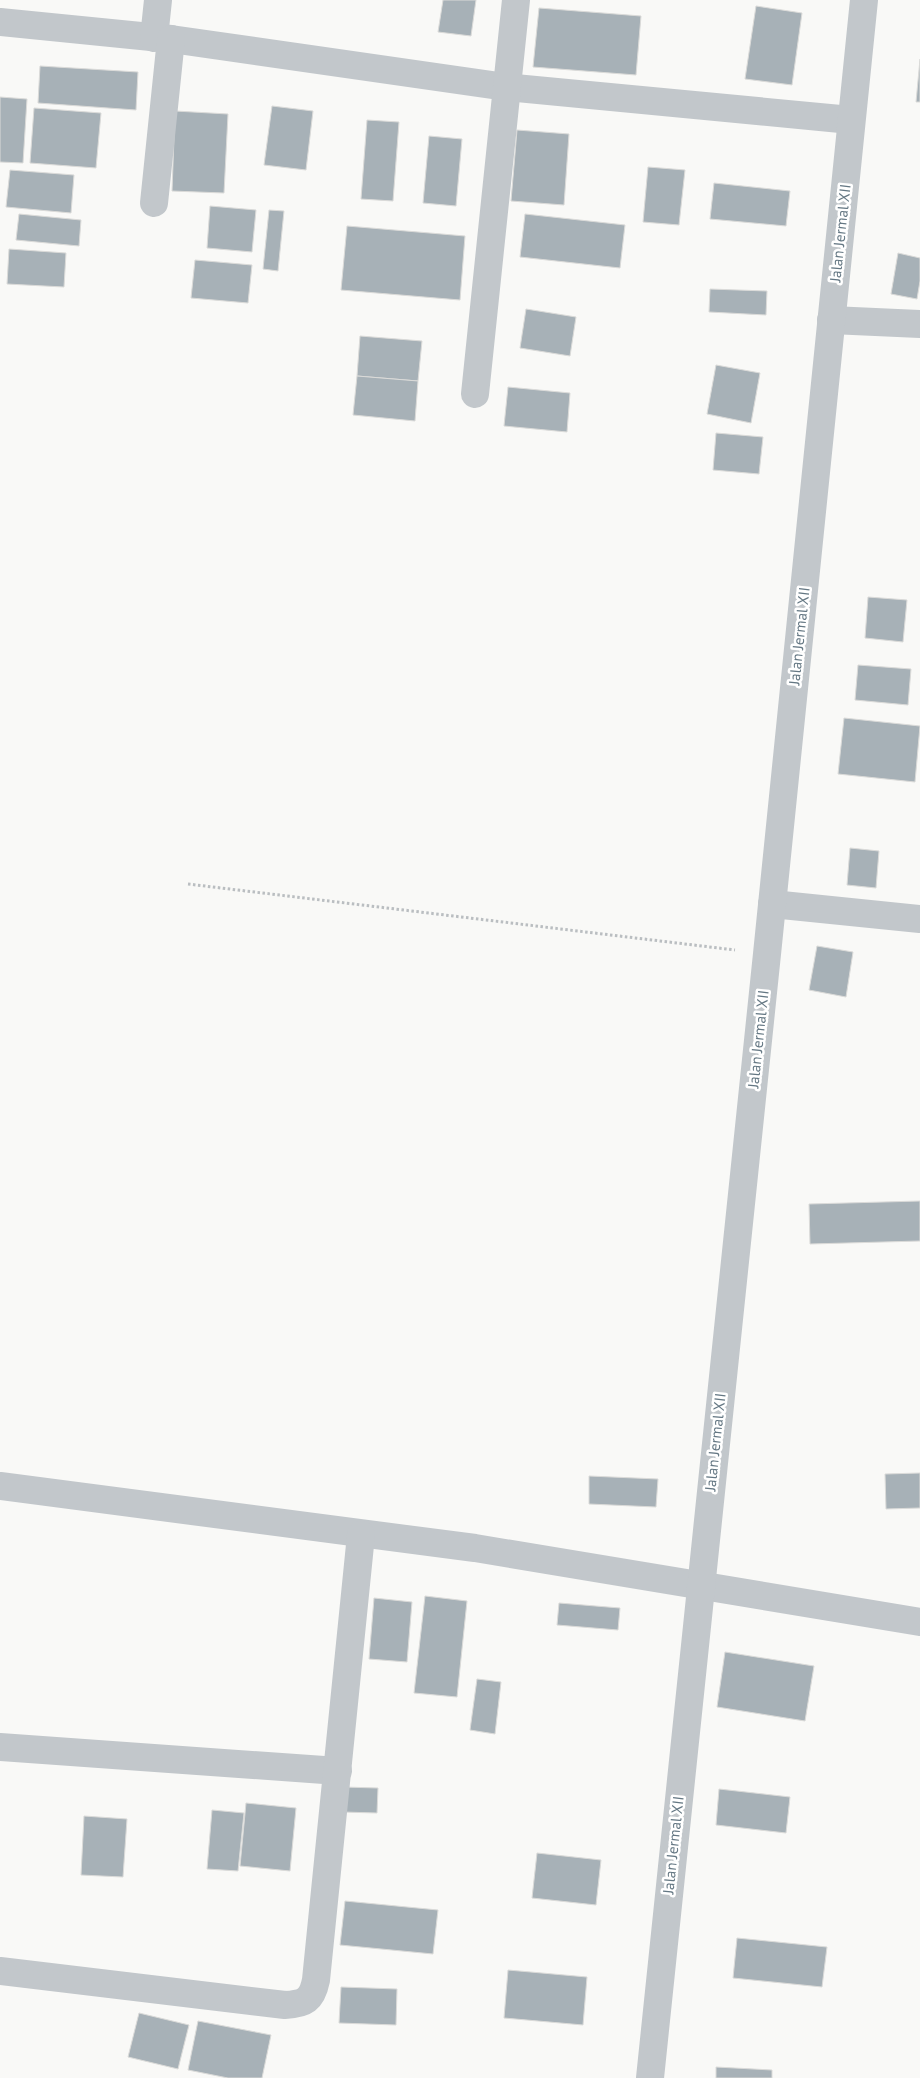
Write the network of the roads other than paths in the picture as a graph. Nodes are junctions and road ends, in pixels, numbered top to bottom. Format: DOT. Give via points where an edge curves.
graph roads {
  1 [pos="158,0"];
  2 [pos="516,0"];
  3 [pos="864,0"];
  4 [pos="0,22"];
  5 [pos="162,39"];
  6 [pos="506,87"];
  7 [pos="851,120"];
  8 [pos="154,203"];
  9 [pos="831,320"];
  10 [pos="920,324"];
  11 [pos="475,394"];
  12 [pos="772,904"];
  13 [pos="920,919"];
  14 [pos="0,1486"];
  15 [pos="361,1535"];
  16 [pos="700,1586"];
  17 [pos="920,1622"];
  18 [pos="0,1747"];
  19 [pos="338,1771"];
  20 [pos="0,1971"];
  21 [pos="650,2078"];
  1 -- 5 [label="street"];
  2 -- 6 [label="street"];
  3 -- 7 [label="street, Jalan Jermal XII"];
  4 -- 5 [label="street"];
  5 -- 6 [label="street"];
  5 -- 8 [label="street"];
  6 -- 7 [label="street"];
  6 -- 11 [label="street"];
  7 -- 9 [label="street, Jalan Jermal XII"];
  9 -- 10 [label="street"];
  9 -- 12 [label="street, Jalan Jermal XII"];
  12 -- 13 [label="street"];
  12 -- 16 [label="street, Jalan Jermal XII"];
  14 -- 15 [label="street"];
  15 -- 16 [label="street" via="475,1548"];
  15 -- 19 [label="street"];
  16 -- 17 [label="street"];
  16 -- 21 [label="street, Jalan Jermal XII"];
  18 -- 19 [label="street"];
  19 -- 20 [label="street" via="316,1980 309,2000 300,2005 285,2005"];
}
